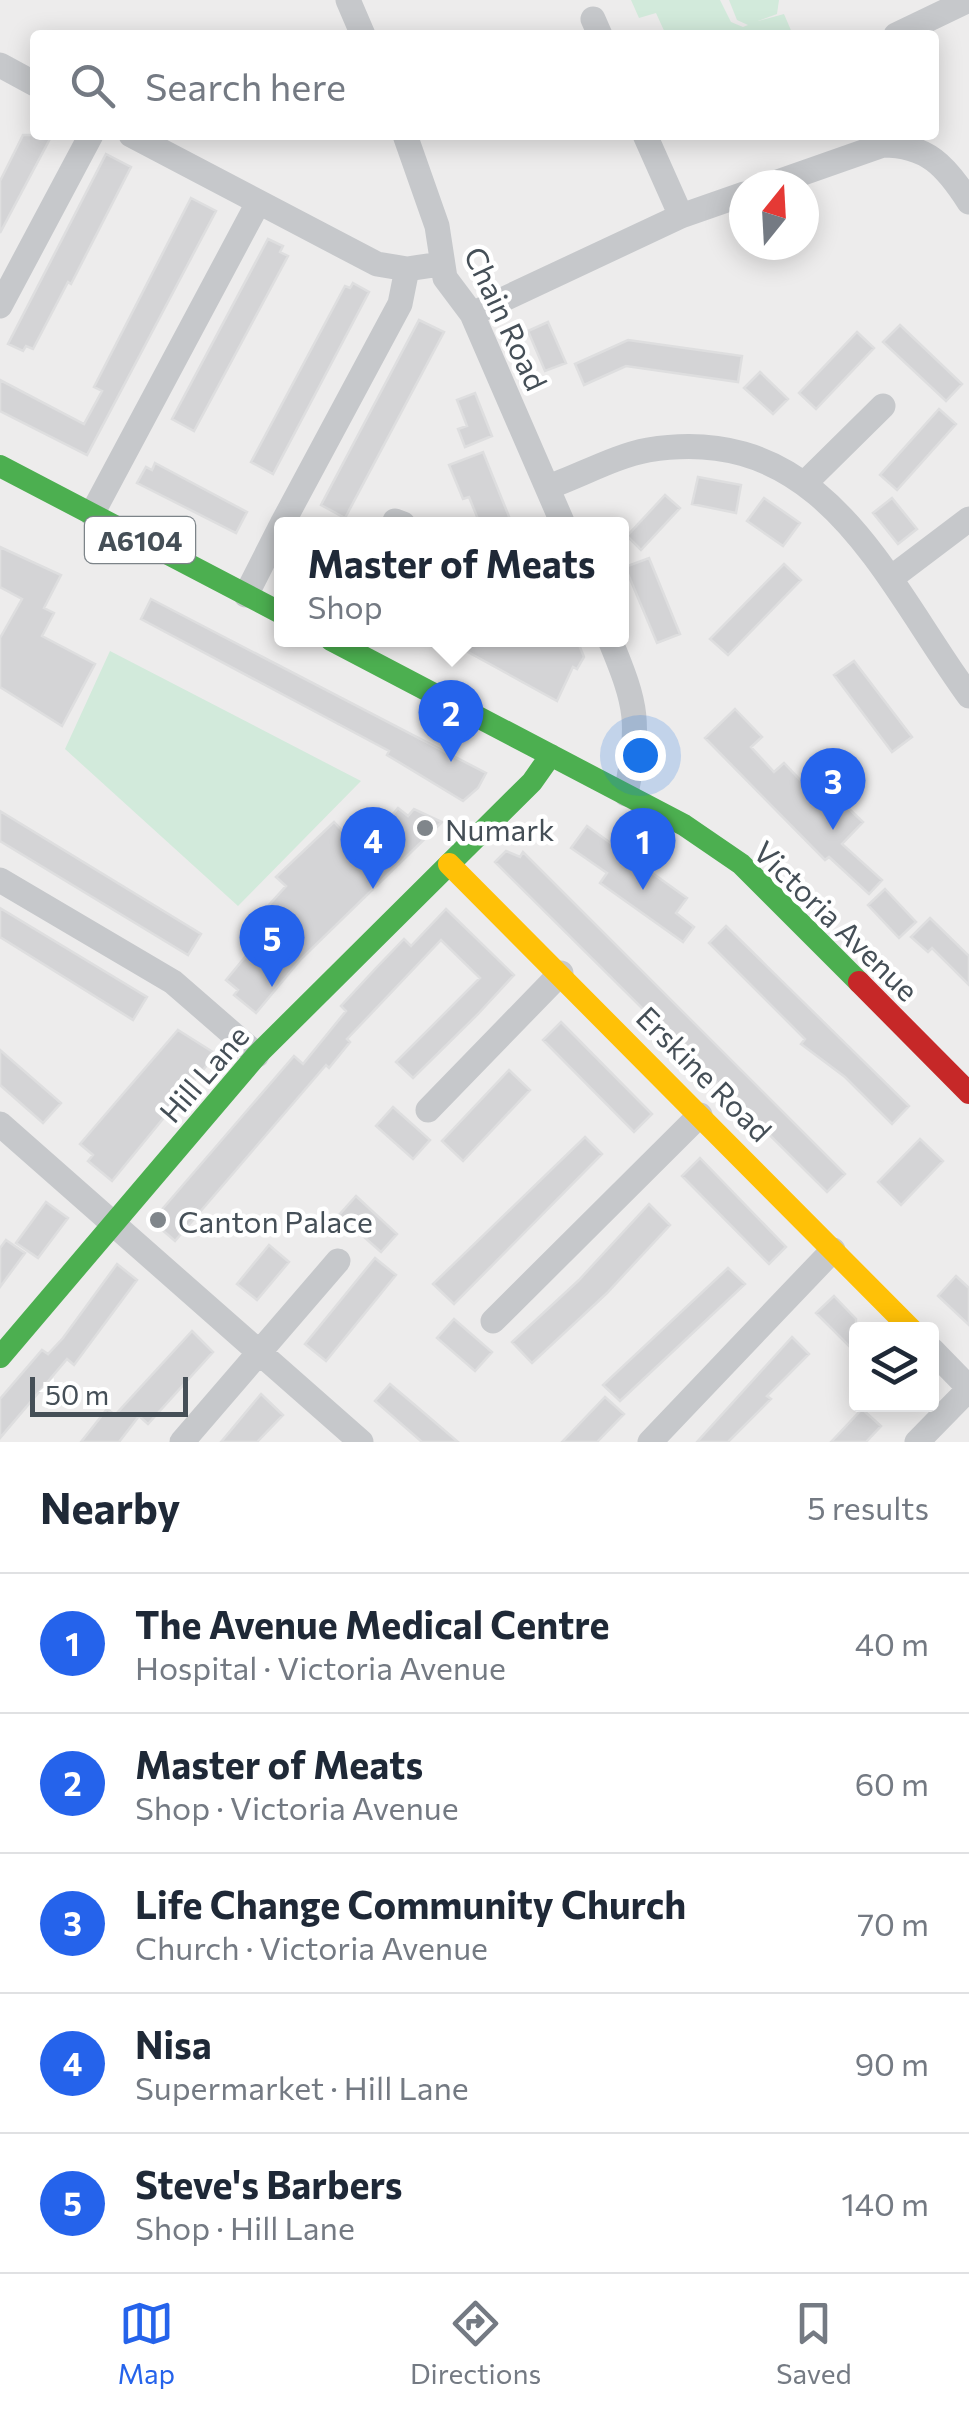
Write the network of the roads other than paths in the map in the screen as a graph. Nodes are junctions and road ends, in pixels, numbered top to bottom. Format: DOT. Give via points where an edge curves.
graph roads {
  1 [pos="348,0"];
  2 [pos="962,10"];
  3 [pos="361,30"];
  4 [pos="909,30"];
  5 [pos="0,65"];
  6 [pos="30,81"];
  7 [pos="88,140"];
  8 [pos="140,140"];
  9 [pos="407,140"];
  10 [pos="647,140"];
  11 [pos="859,143"];
  12 [pos="801,170"];
  13 [pos="729,199"];
  14 [pos="969,202"];
  15 [pos="258,203"];
  16 [pos="681,216"];
  17 [pos="441,264"];
  18 [pos="407,269"];
  19 [pos="0,306"];
  20 [pos="472,314"];
  21 [pos="883,406"];
  22 [pos="0,466"];
  23 [pos="804,483"];
  24 [pos="548,487"];
  25 [pos="92,514"];
  26 [pos="285,517"];
  27 [pos="560,517"];
  28 [pos="969,519"];
  29 [pos="274,539"];
  30 [pos="891,578"];
  31 [pos="246,595"];
  32 [pos="274,609"];
  33 [pos="344,647"];
  34 [pos="613,647"];
  35 [pos="969,696"];
  36 [pos="551,756"];
  37 [pos="626,794"];
  38 [pos="450,864"];
  39 [pos="0,880"];
  40 [pos="561,974"];
  41 [pos="256,1055"];
  42 [pos="969,1093"];
  43 [pos="428,1110"];
  44 [pos="700,1115"];
  45 [pos="0,1124"];
  46 [pos="115,1222"];
  47 [pos="833,1250"];
  48 [pos="338,1261"];
  49 [pos="493,1321"];
  50 [pos="904,1322"];
  51 [pos="258,1353"];
  52 [pos="0,1357"];
  53 [pos="939,1357"];
  54 [pos="969,1389"];
  55 [pos="182,1442"];
  56 [pos="361,1442"];
  57 [pos="650,1442"];
  58 [pos="918,1442"];
  1 -- 3 [label="street"];
  2 -- 4 [label="street"];
  5 -- 6 [label="street"];
  7 -- 19 [label="street"];
  8 -- 15 [label="street"];
  9 -- 17 [label="street, Chain Road" via="438,226"];
  10 -- 16 [label="street"];
  11 -- 12 [label="street"];
  11 -- 14 [label="street" via="917,148 944,166"];
  13 -- 16 [label="street"];
  15 -- 18 [label="street" via="377,264"];
  15 -- 25 [label="street"];
  16 -- 20 [label="street"];
  17 -- 18 [label="street"];
  17 -- 20 [label="street, Chain Road"];
  18 -- 26 [label="street" via="400,304"];
  20 -- 24 [label="street, Chain Road"];
  21 -- 23 [label="street"];
  22 -- 25 [label="street, A6104"];
  23 -- 24 [label="street" via="772,461 716,448 647,450"];
  23 -- 30 [label="street"];
  24 -- 27 [label="street, Chain Road"];
  25 -- 31 [label="street, A6104"];
  28 -- 30 [label="street"];
  29 -- 31 [label="street"];
  30 -- 35 [label="street"];
  31 -- 32 [label="street, A6104"];
  33 -- 36 [label="street, Victoria Avenue"];
  34 -- 37 [label="street" via="635,702"];
  36 -- 37 [label="street, Victoria Avenue"];
  36 -- 38 [label="street, Hill Lane"];
  37 -- 42 [label="street, Victoria Avenue" via="741,864"];
  38 -- 40 [label="street, Erskine Road"];
  38 -- 41 [label="street, Hill Lane"];
  39 -- 41 [label="street" via="173,982"];
  40 -- 43 [label="street"];
  40 -- 44 [label="street, Erskine Road"];
  41 -- 46 [label="street, Hill Lane"];
  44 -- 47 [label="street, Erskine Road"];
  44 -- 49 [label="street"];
  45 -- 46 [label="street"];
  46 -- 51 [label="street"];
  46 -- 52 [label="street, Hill Lane"];
  47 -- 50 [label="street, Erskine Road"];
  47 -- 57 [label="street"];
  48 -- 51 [label="street"];
  51 -- 55 [label="street"];
  51 -- 56 [label="street"];
  53 -- 54 [label="street"];
  54 -- 58 [label="street"];
}
